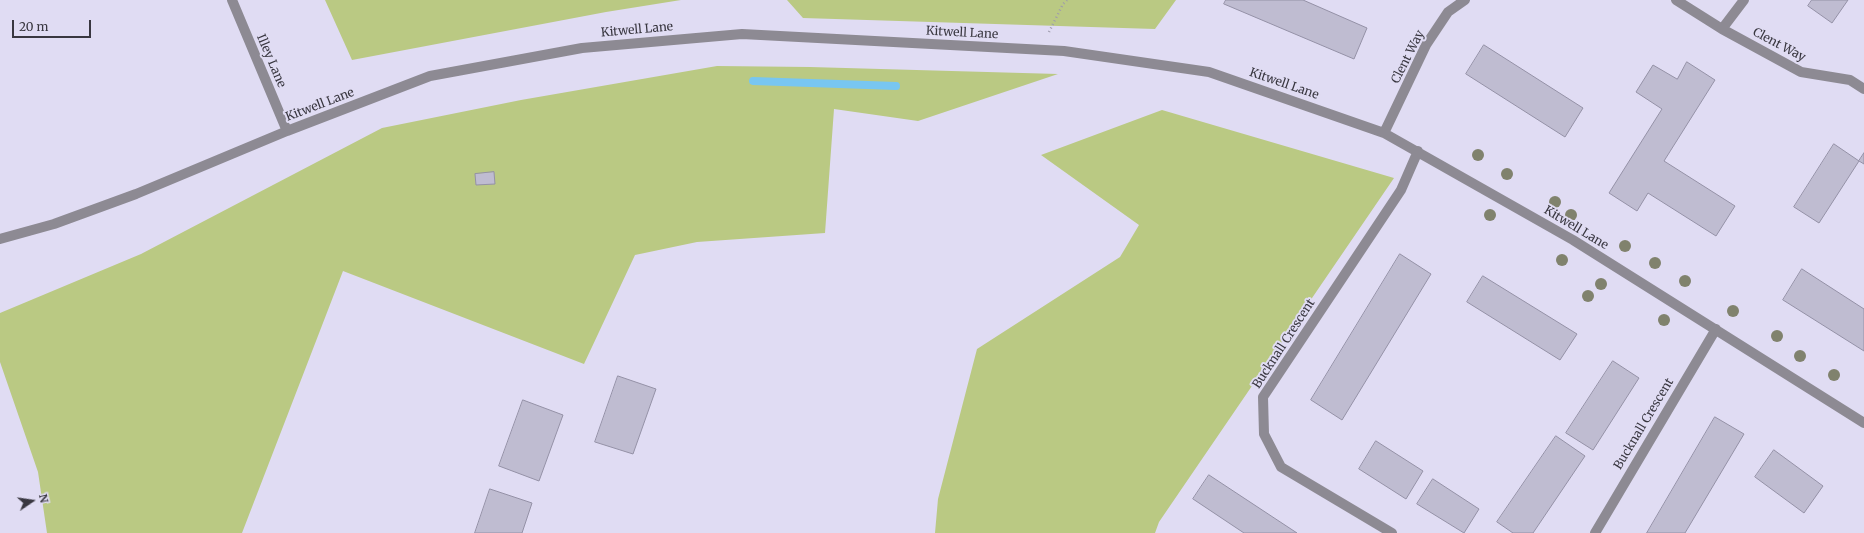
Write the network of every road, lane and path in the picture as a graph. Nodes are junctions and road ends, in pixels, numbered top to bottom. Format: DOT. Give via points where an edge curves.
graph roads {
  1 [pos="232,0"];
  2 [pos="1067,0"];
  3 [pos="1465,0"];
  4 [pos="1676,0"];
  5 [pos="1744,0"];
  6 [pos="1722,29"];
  7 [pos="1039,50"];
  8 [pos="1864,89"];
  9 [pos="286,132"];
  10 [pos="1384,133"];
  11 [pos="1418,151"];
  12 [pos="0,239"];
  13 [pos="1716,329"];
  14 [pos="1864,424"];
  15 [pos="1392,533"];
  16 [pos="1595,533"];
  1 -- 9 [label="street, Illey Lane"];
  2 -- 7 [label="path"];
  3 -- 10 [label="street, Clent Way" via="1448,12 1426,45"];
  4 -- 6 [label="street, Clent Way"];
  5 -- 6 [label="street"];
  6 -- 8 [label="street, Clent Way" via="1802,72 1850,80"];
  7 -- 9 [label="street, Kitwell Lane" via="742,34 582,48 430,76"];
  7 -- 10 [label="street, Kitwell Lane" via="1210,72"];
  9 -- 12 [label="street, Kitwell Lane" via="54,224"];
  10 -- 11 [label="street, Kitwell Lane"];
  11 -- 13 [label="street, Kitwell Lane" via="1573,240"];
  11 -- 15 [label="street, Bucknall Crescent" via="1401,190 1263,397 1264,434 1281,467"];
  13 -- 14 [label="street, Kitwell Lane"];
  13 -- 16 [label="street, Bucknall Crescent"];
}
